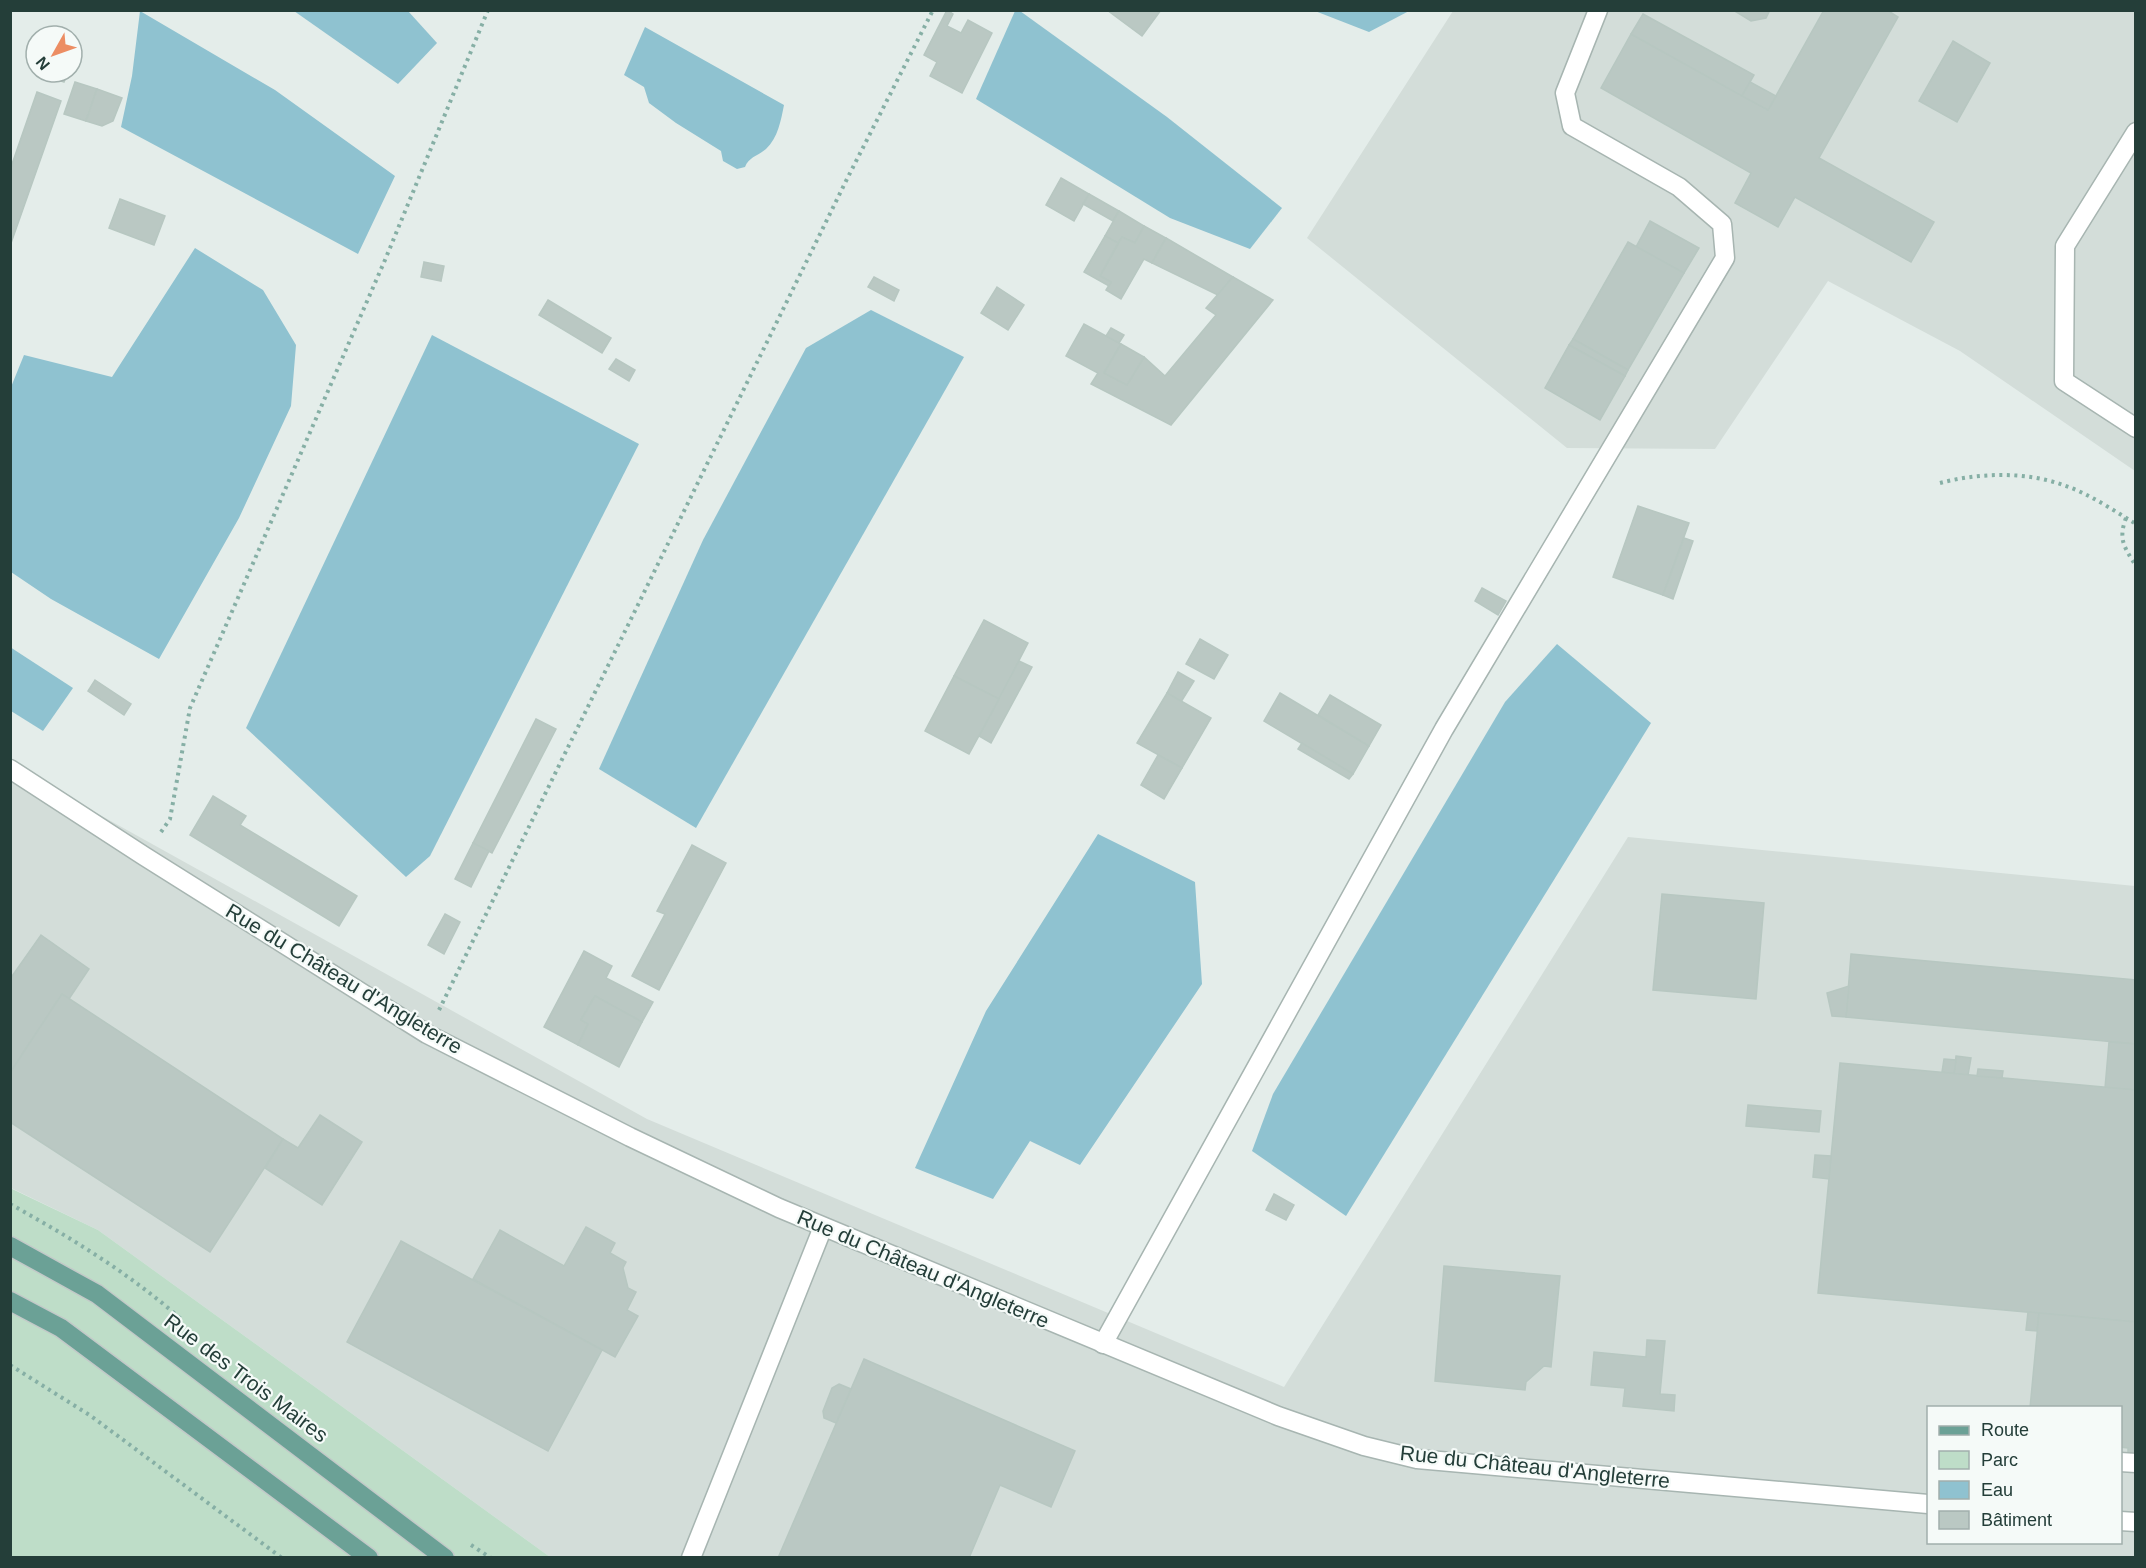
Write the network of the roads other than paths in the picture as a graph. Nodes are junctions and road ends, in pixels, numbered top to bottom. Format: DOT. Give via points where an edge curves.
graph roads {
  1 [pos="1598,10"];
  2 [pos="2136,132"];
  3 [pos="2136,428"];
  4 [pos="10,769"];
  5 [pos="823,1227"];
  6 [pos="10,1246"];
  7 [pos="10,1301"];
  8 [pos="1103,1344"];
  9 [pos="1927,1504"];
  10 [pos="369,1557"];
  11 [pos="445,1557"];
  12 [pos="691,1557"];
  1 -- 8 [label="street" via="1565,93 1572,126 1679,187 1722,224 1725,258 1444,729"];
  2 -- 3 [label="street" via="2065,246 2064,381"];
  4 -- 5 [label="street, Rue du Château d'Angleterre" via="427,1034 630,1137"];
  5 -- 8 [label="street, Rue du Château d'Angleterre"];
  5 -- 12 [label="street"];
  6 -- 11 [label="main road, Rue des Trois Maires" via="97,1293"];
  7 -- 10 [label="main road" via="61,1328"];
  8 -- 9 [label="street, Rue du Château d'Angleterre" via="1278,1416 1364,1446 1417,1459"];
}
